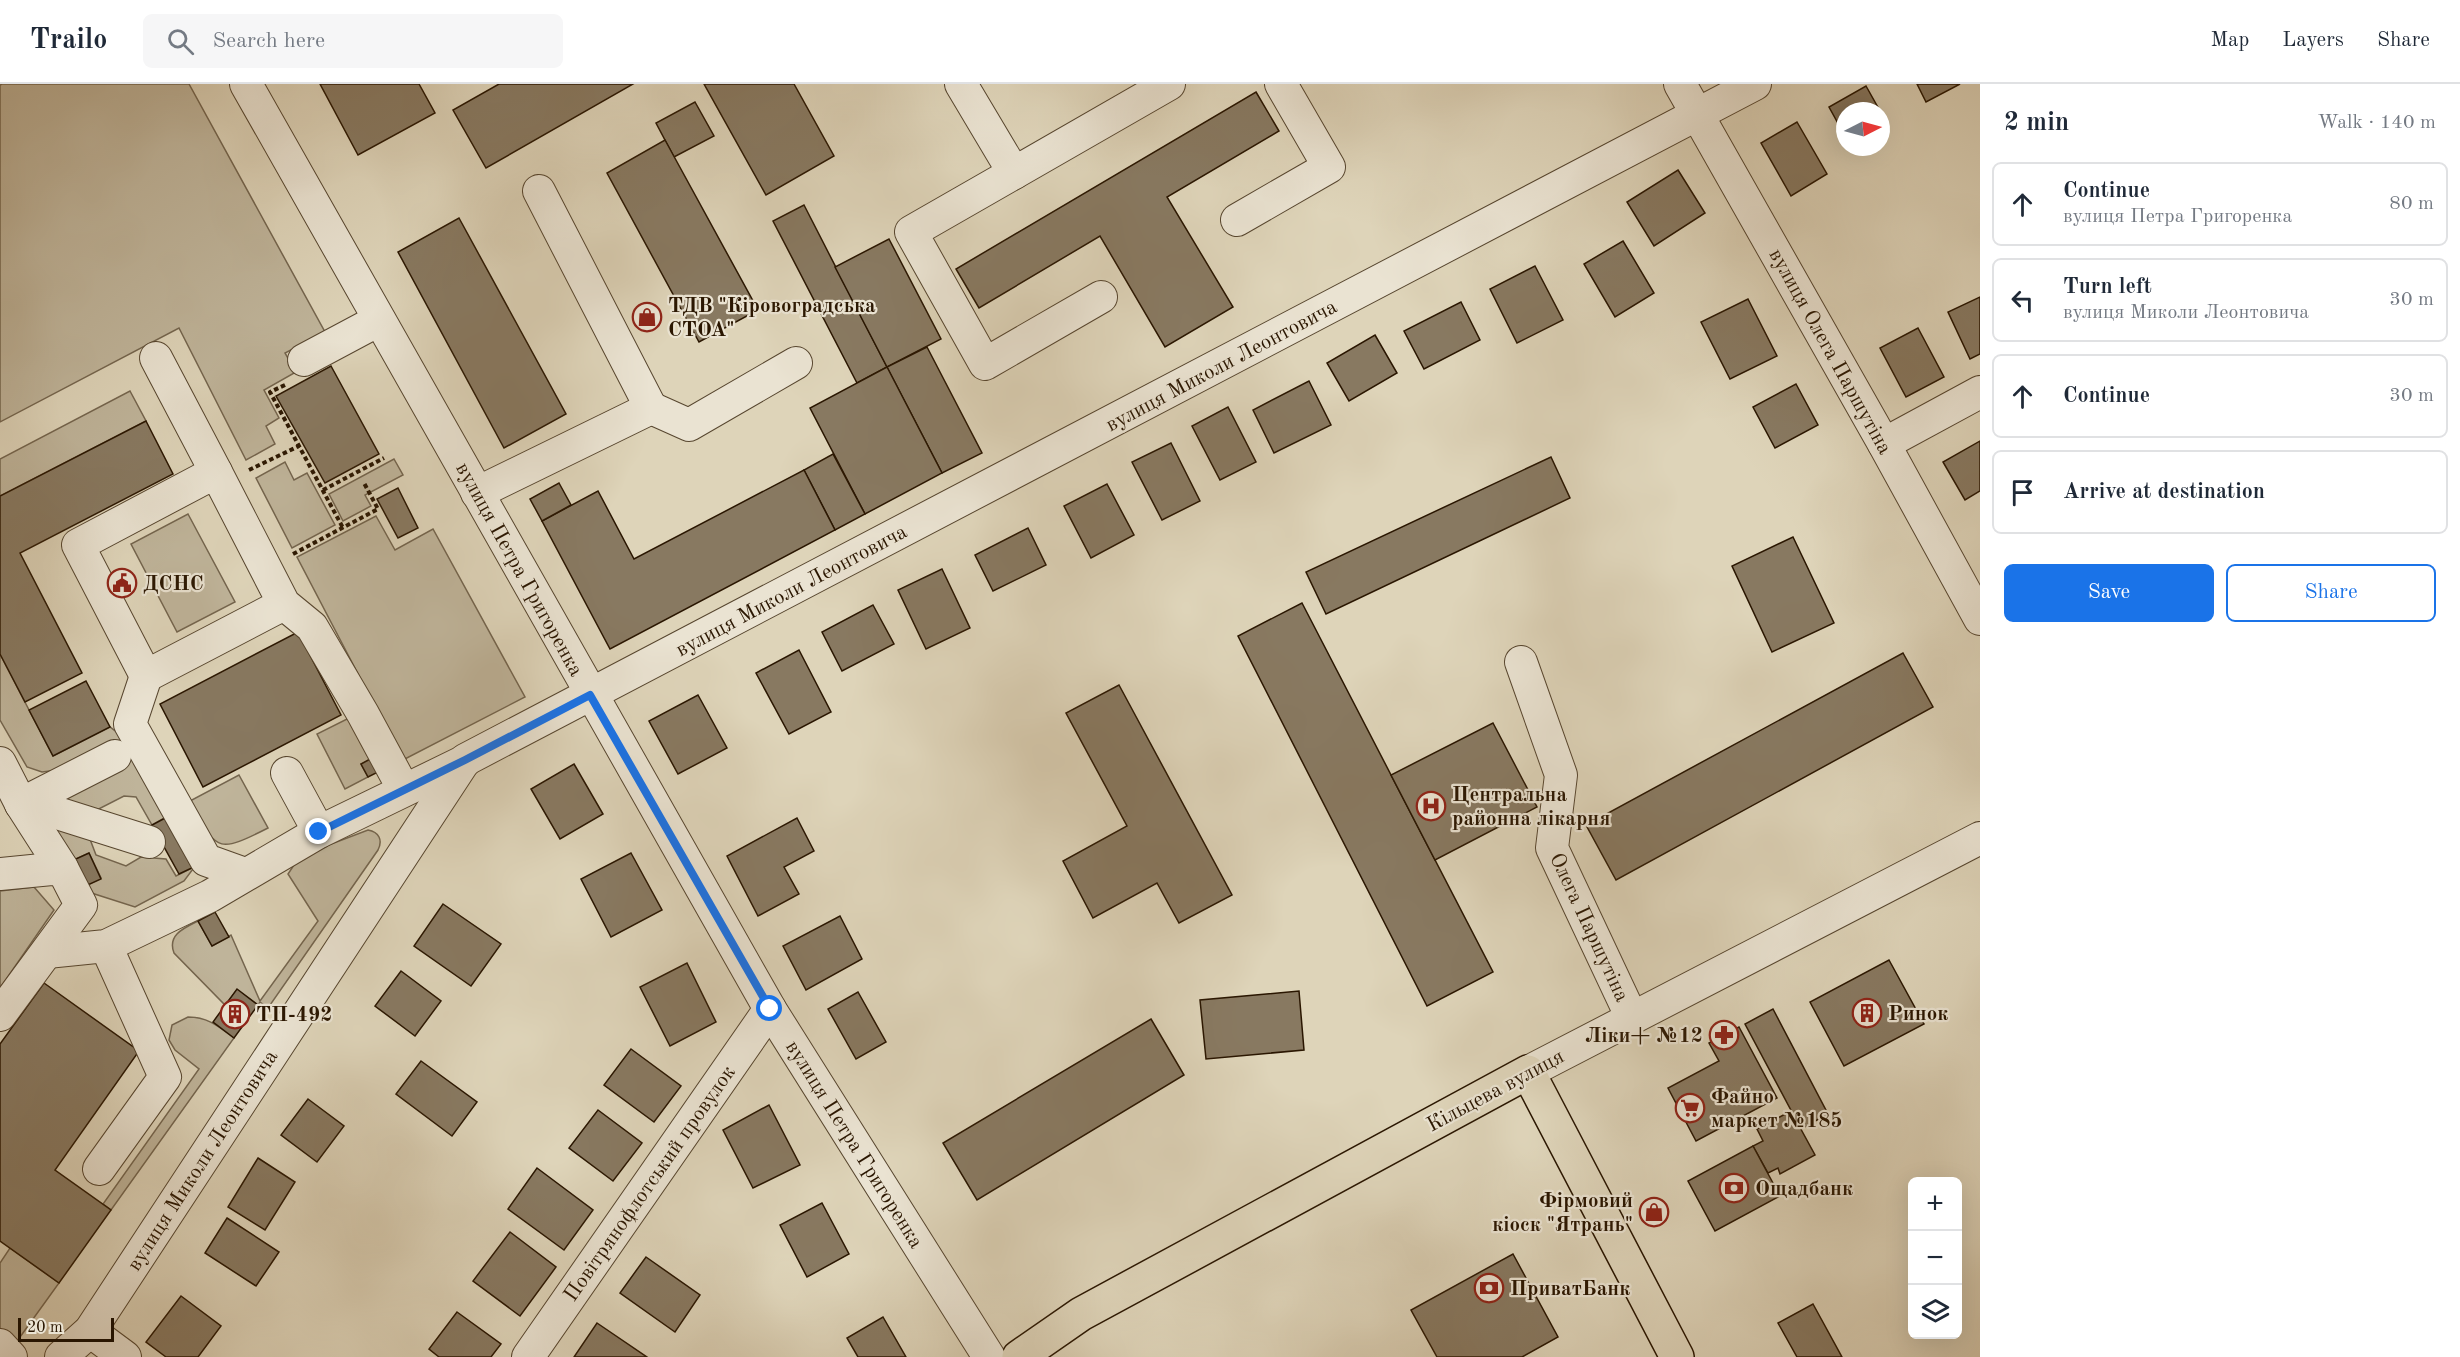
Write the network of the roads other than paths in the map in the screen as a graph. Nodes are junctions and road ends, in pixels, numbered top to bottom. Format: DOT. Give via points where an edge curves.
graph roads {
  1 [pos="246,84"];
  2 [pos="961,84"];
  3 [pos="1169,84"];
  4 [pos="1281,84"];
  5 [pos="1680,84"];
  6 [pos="1755,84"];
  7 [pos="1698,115"];
  8 [pos="1014,173"];
  9 [pos="539,191"];
  10 [pos="1237,220"];
  11 [pos="1101,297"];
  12 [pos="379,320"];
  13 [pos="156,358"];
  14 [pos="796,363"];
  15 [pos="297,371"];
  16 [pos="1980,392"];
  17 [pos="651,408"];
  18 [pos="1884,444"];
  19 [pos="219,478"];
  20 [pos="477,493"];
  21 [pos="284,604"];
  22 [pos="1980,619"];
  23 [pos="1521,663"];
  24 [pos="146,676"];
  25 [pos="590,695"];
  26 [pos="115,756"];
  27 [pos="465,760"];
  28 [pos="0,763"];
  29 [pos="287,772"];
  30 [pos="404,790"];
  31 [pos="21,804"];
  32 [pos="319,832"];
  33 [pos="1980,838"];
  34 [pos="149,842"];
  35 [pos="62,868"];
  36 [pos="0,874"];
  37 [pos="245,874"];
  38 [pos="106,946"];
  39 [pos="47,952"];
  40 [pos="770,1009"];
  41 [pos="0,1015"];
  42 [pos="1632,1018"];
  43 [pos="1528,1072"];
  44 [pos="99,1169"];
  45 [pos="90,1331"];
  46 [pos="0,1346"];
  47 [pos="11,1357"];
  48 [pos="61,1357"];
  49 [pos="125,1357"];
  50 [pos="528,1357"];
  51 [pos="989,1357"];
  52 [pos="1019,1357"];
  53 [pos="1677,1357"];
  1 -- 12 [label="street, вулиця Петра Григоренка"];
  2 -- 8 [label="street"];
  3 -- 8 [label="street"];
  4 -- 10 [label="street" via="1329,167"];
  5 -- 7 [label="street, вулиця Олега Паршутіна"];
  6 -- 7 [label="street, вулиця Миколи Леонтовича"];
  7 -- 18 [label="street, вулиця Олега Паршутіна"];
  7 -- 25 [label="street, вулиця Миколи Леонтовича"];
  8 -- 11 [label="street" via="911,232 985,364"];
  9 -- 17 [label="street"];
  12 -- 15 [label="street"];
  12 -- 20 [label="street, вулиця Петра Григоренка"];
  13 -- 19 [label="street"];
  14 -- 17 [label="street" via="689,425"];
  16 -- 18 [label="street"];
  17 -- 20 [label="street"];
  18 -- 22 [label="street, вулиця Олега Паршутіна"];
  19 -- 21 [label="street"];
  19 -- 24 [label="street" via="78,546"];
  20 -- 25 [label="street, вулиця Петра Григоренка"];
  21 -- 24 [label="street"];
  21 -- 30 [label="street" via="312,627"];
  23 -- 42 [label="street, Олега Паршутіна" via="1561,775 1552,848"];
  24 -- 37 [label="street" via="130,724 206,860"];
  25 -- 27 [label="street, вулиця Миколи Леонтовича"];
  25 -- 40 [label="street, вулиця Петра Григоренка"];
  26 -- 31 [label="street"];
  27 -- 30 [label="street"];
  27 -- 45 [label="street, вулиця Миколи Леонтовича"];
  28 -- 31 [label="street"];
  29 -- 32 [label="street"];
  30 -- 32 [label="street"];
  31 -- 34 [label="street"];
  31 -- 35 [label="street"];
  32 -- 37 [label="street"];
  33 -- 42 [label="street, Кільцева вулиця"];
  35 -- 36 [label="street"];
  35 -- 39 [label="street" via="81,905"];
  37 -- 38 [label="street" via="210,896"];
  38 -- 39 [label="street"];
  38 -- 44 [label="street" via="165,1077"];
  39 -- 41 [label="street"];
  40 -- 50 [label="street, Повітрянофлотський провулок"];
  40 -- 51 [label="street, вулиця Петра Григоренка"];
  42 -- 43 [label="street, Кільцева вулиця"];
  43 -- 52 [label="main road, Кільцева вулиця" via="1081,1314"];
  43 -- 53 [label="main road"];
  45 -- 48 [label="street, вулиця Миколи Леонтовича"];
  45 -- 49 [label="street"];
  46 -- 47 [label="street"];
}
